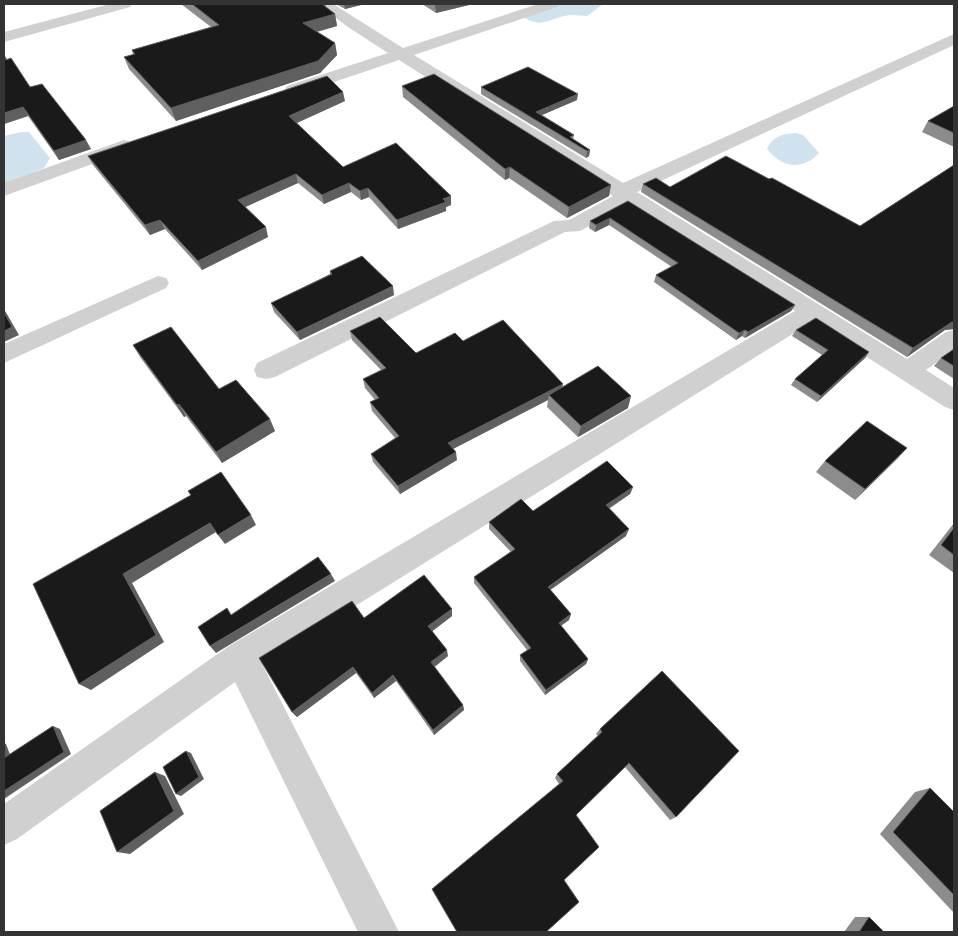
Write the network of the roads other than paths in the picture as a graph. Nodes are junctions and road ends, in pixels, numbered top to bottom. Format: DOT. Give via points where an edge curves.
graph roads {
  1 [pos="124,4"];
  2 [pos="324,4"];
  3 [pos="552,4"];
  4 [pos="4,37"];
  5 [pos="954,39"];
  6 [pos="402,54"];
  7 [pos="279,94"];
  8 [pos="138,141"];
  9 [pos="4,190"];
  10 [pos="625,193"];
  11 [pos="158,283"];
  12 [pos="813,311"];
  13 [pos="954,338"];
  14 [pos="4,354"];
  15 [pos="266,370"];
  16 [pos="908,371"];
  17 [pos="954,400"];
  18 [pos="241,658"];
  19 [pos="4,826"];
  20 [pos="379,932"];
  1 -- 4 [label="street"];
  2 -- 6 [label="street"];
  3 -- 6 [label="street"];
  5 -- 10 [label="street"];
  6 -- 7 [label="street"];
  6 -- 10 [label="street"];
  8 -- 9 [label="street"];
  10 -- 12 [label="street"];
  10 -- 15 [label="street" via="573,226 560,226"];
  11 -- 14 [label="street"];
  12 -- 16 [label="street"];
  12 -- 18 [label="street"];
  13 -- 16 [label="street"];
  16 -- 17 [label="street"];
  18 -- 19 [label="street"];
  18 -- 20 [label="street"];
}
